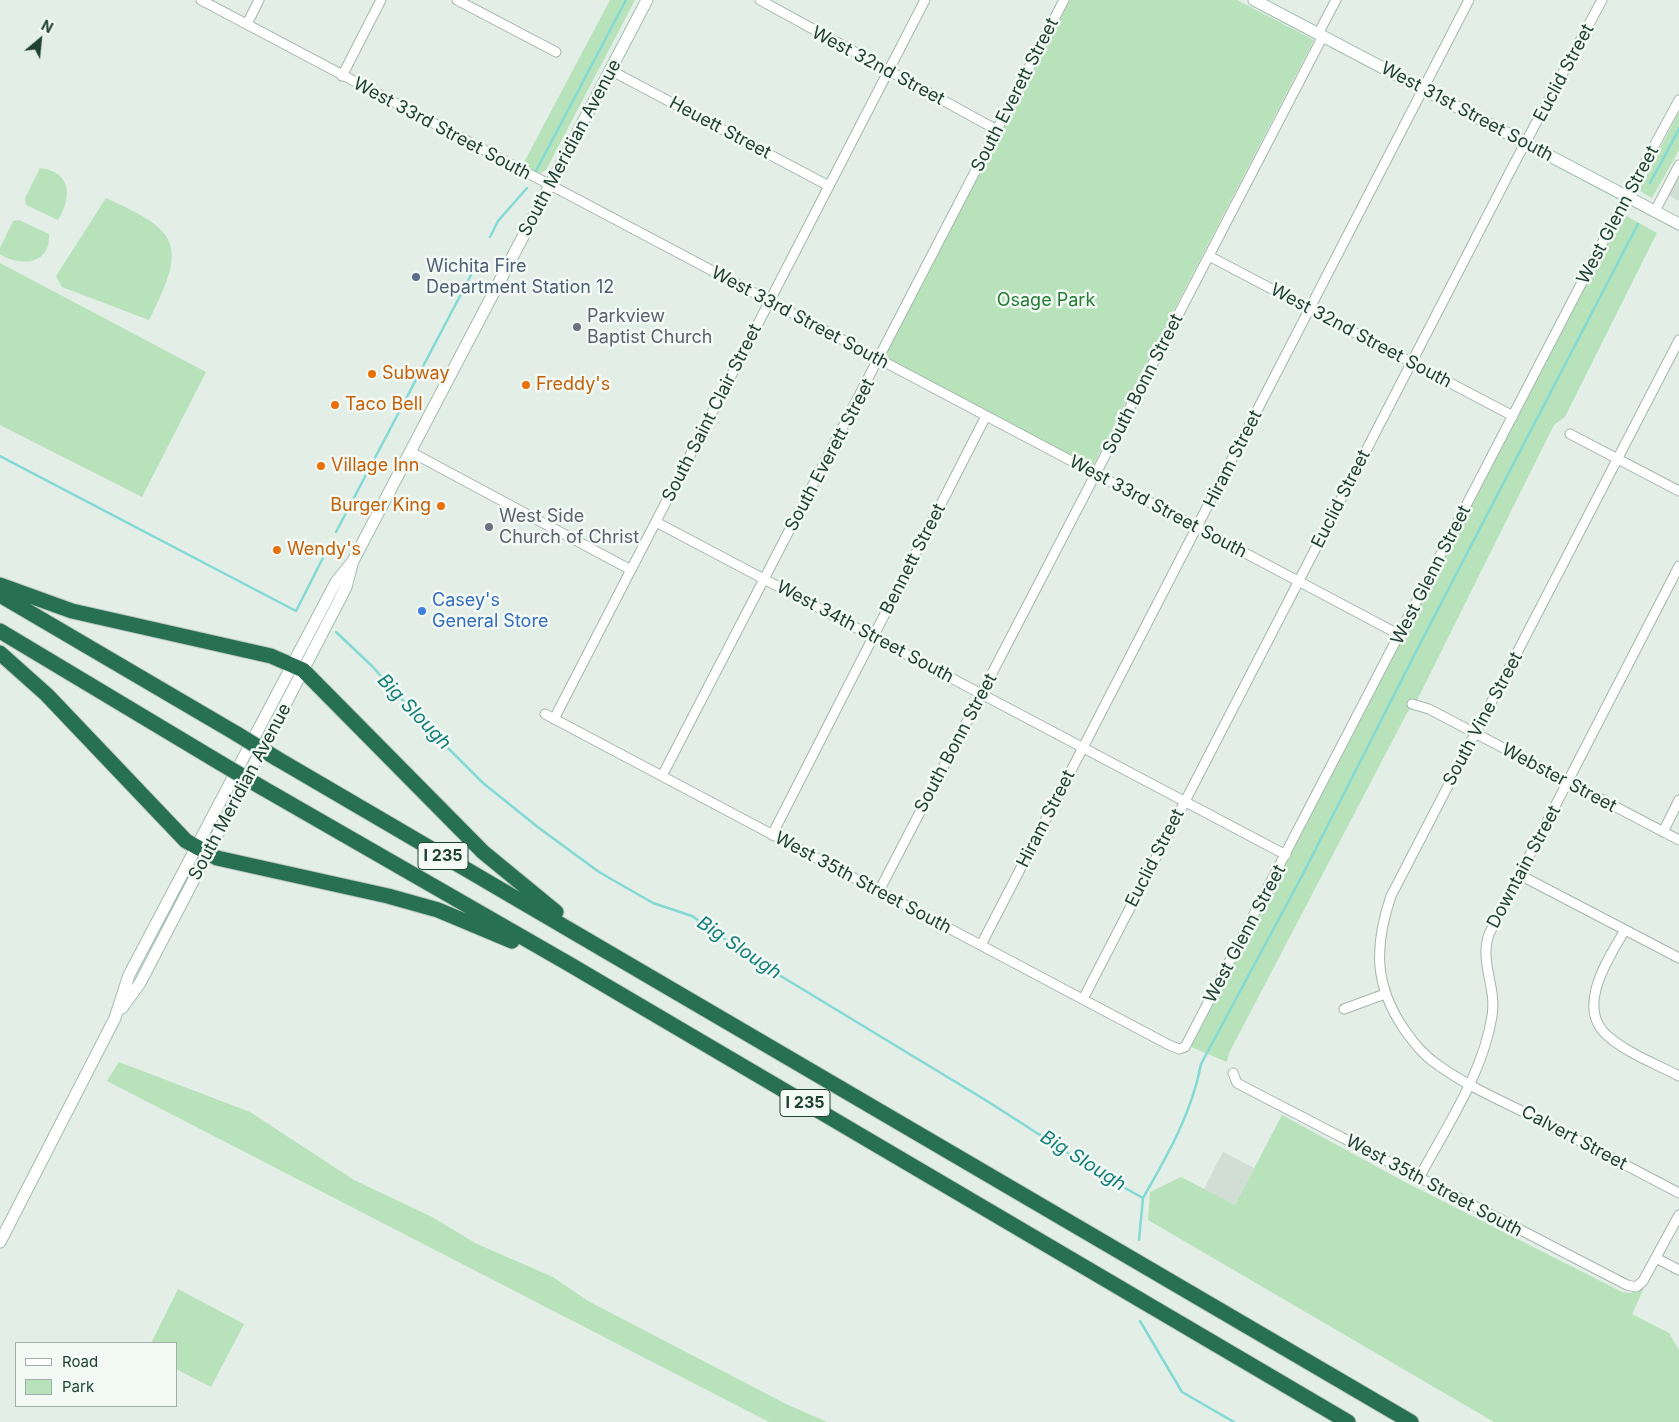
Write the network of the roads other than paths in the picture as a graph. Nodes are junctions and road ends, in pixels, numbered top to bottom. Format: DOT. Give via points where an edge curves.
graph roads {
  1 [pos="201,0"];
  2 [pos="259,0"];
  3 [pos="381,0"];
  4 [pos="457,0"];
  5 [pos="647,0"];
  6 [pos="760,0"];
  7 [pos="925,0"];
  8 [pos="1064,0"];
  9 [pos="1254,0"];
  10 [pos="1336,0"];
  11 [pos="1469,0"];
  12 [pos="1602,0"];
  13 [pos="247,24"];
  14 [pos="1321,35"];
  15 [pos="556,52"];
  16 [pos="610,70"];
  17 [pos="888,71"];
  18 [pos="342,76"];
  19 [pos="1423,89"];
  20 [pos="1679,100"];
  21 [pos="997,130"];
  22 [pos="1526,143"];
  23 [pos="1679,165"];
  24 [pos="550,186"];
  25 [pos="829,186"];
  26 [pos="1628,196"];
  27 [pos="1655,211"];
  28 [pos="1679,224"];
  29 [pos="1209,256"];
  30 [pos="770,301"];
  31 [pos="1310,309"];
  32 [pos="1679,340"];
  33 [pos="880,360"];
  34 [pos="1412,362"];
  35 [pos="986,416"];
  36 [pos="1513,416"];
  37 [pos="1570,434"];
  38 [pos="411,452"];
  39 [pos="1617,458"];
  40 [pos="1096,474"];
  41 [pos="1679,491"];
  42 [pos="656,522"];
  43 [pos="1197,528"];
  44 [pos="1679,566"];
  45 [pos="631,570"];
  46 [pos="765,579"];
  47 [pos="1298,582"];
  48 [pos="0,585"];
  49 [pos="0,595"];
  50 [pos="0,631"];
  51 [pos="1400,635"];
  52 [pos="874,636"];
  53 [pos="0,653"];
  54 [pos="298,667"];
  55 [pos="982,694"];
  56 [pos="1412,704"];
  57 [pos="545,714"];
  58 [pos="554,719"];
  59 [pos="1476,734"];
  60 [pos="1083,747"];
  61 [pos="662,776"];
  62 [pos="1568,782"];
  63 [pos="1679,800"];
  64 [pos="1184,801"];
  65 [pos="1663,832"];
  66 [pos="772,835"];
  67 [pos="1679,840"];
  68 [pos="202,850"];
  69 [pos="1286,855"];
  70 [pos="1520,875"];
  71 [pos="879,891"];
  72 [pos="1625,930"];
  73 [pos="981,945"];
  74 [pos="611,953"];
  75 [pos="1679,958"];
  76 [pos="569,964"];
  77 [pos="1385,994"];
  78 [pos="1083,999"];
  79 [pos="1344,1009"];
  80 [pos="1182,1048"];
  81 [pos="1233,1074"];
  82 [pos="1679,1076"];
  83 [pos="1469,1084"];
  84 [pos="1419,1178"];
  85 [pos="1679,1193"];
  86 [pos="1679,1215"];
  87 [pos="0,1242"];
  88 [pos="1656,1258"];
  89 [pos="1679,1270"];
  90 [pos="1348,1422"];
  91 [pos="1411,1422"];
  1 -- 13 [label="street, West 33rd Street South"];
  2 -- 13 [label="street"];
  3 -- 18 [label="street"];
  4 -- 15 [label="street"];
  5 -- 16 [label="main road, South Meridian Avenue"];
  6 -- 17 [label="street, West 32nd Street"];
  7 -- 17 [label="street, South Saint Clair Street"];
  8 -- 21 [label="street, South Everett Street"];
  9 -- 14 [label="main road, West 31st Street South"];
  10 -- 14 [label="street, South Bonn Street"];
  11 -- 19 [label="street, Hiram Street"];
  12 -- 22 [label="street, Euclid Street"];
  13 -- 18 [label="street, West 33rd Street South"];
  14 -- 19 [label="main road, West 31st Street South"];
  14 -- 29 [label="street, South Bonn Street"];
  16 -- 24 [label="main road, South Meridian Avenue"];
  16 -- 25 [label="street, Heuett Street"];
  17 -- 21 [label="street, West 32nd Street"];
  17 -- 25 [label="street, South Saint Clair Street"];
  18 -- 24 [label="street, West 33rd Street South"];
  19 -- 22 [label="main road, West 31st Street South"];
  19 -- 31 [label="street, Hiram Street"];
  20 -- 26 [label="street, West Glenn Street"];
  21 -- 33 [label="street, South Everett Street"];
  22 -- 26 [label="main road, West 31st Street South"];
  22 -- 34 [label="street, Euclid Street"];
  23 -- 27 [label="street"];
  24 -- 30 [label="street, West 33rd Street South"];
  24 -- 38 [label="main road, South Meridian Avenue"];
  25 -- 30 [label="street, South Saint Clair Street"];
  26 -- 27 [label="main road, West 31st Street South"];
  26 -- 36 [label="street, West Glenn Street"];
  27 -- 28 [label="main road, West 31st Street South"];
  29 -- 31 [label="street, West 32nd Street South"];
  29 -- 40 [label="street, South Bonn Street"];
  30 -- 33 [label="street, West 33rd Street South"];
  30 -- 42 [label="street, South Saint Clair Street"];
  31 -- 34 [label="street, West 32nd Street South"];
  31 -- 43 [label="street, Hiram Street"];
  32 -- 39 [label="street, South Vine Street"];
  33 -- 35 [label="street, West 33rd Street South"];
  33 -- 46 [label="street, South Everett Street"];
  34 -- 36 [label="street, West 32nd Street South"];
  34 -- 47 [label="street, Euclid Street"];
  35 -- 40 [label="street, West 33rd Street South"];
  35 -- 52 [label="street, Bennett Street"];
  36 -- 51 [label="street, West Glenn Street"];
  37 -- 39 [label="street"];
  38 -- 45 [label="street"];
  38 -- 54 [label="main road, South Meridian Avenue" via="353,561 336,582"];
  39 -- 41 [label="street"];
  39 -- 59 [label="street, South Vine Street"];
  40 -- 43 [label="street, West 33rd Street South"];
  40 -- 55 [label="street, South Bonn Street"];
  42 -- 45 [label="street, South Saint Clair Street"];
  42 -- 46 [label="street, West 34th Street South"];
  43 -- 47 [label="street, West 33rd Street South"];
  43 -- 60 [label="street, Hiram Street"];
  44 -- 62 [label="street, Downtain Street"];
  45 -- 58 [label="street, South Saint Clair Street"];
  46 -- 52 [label="street, West 34th Street South"];
  46 -- 61 [label="street, South Everett Street"];
  47 -- 51 [label="street, West 33rd Street South"];
  47 -- 64 [label="street, Euclid Street"];
  48 -- 54 [label="highway" via="72,611 271,656"];
  49 -- 74 [label="highway, I 235, bridge"];
  50 -- 76 [label="highway, I 235, bridge" via="261,787"];
  51 -- 69 [label="street, West Glenn Street"];
  52 -- 55 [label="street, West 34th Street South"];
  52 -- 66 [label="street, Bennett Street"];
  53 -- 68 [label="highway" via="46,695 186,841"];
  54 -- 68 [label="main road, South Meridian Avenue"];
  54 -- 74 [label="highway" via="483,852 528,891"];
  55 -- 60 [label="street, West 34th Street South"];
  55 -- 71 [label="street, South Bonn Street"];
  56 -- 59 [label="street, Webster Street" via="1429,709"];
  57 -- 58 [label="street, West 35th Street South"];
  58 -- 61 [label="street, West 35th Street South"];
  59 -- 62 [label="street, Webster Street"];
  59 -- 77 [label="street, South Vine Street" via="1391,896 1379,949"];
  60 -- 64 [label="street, West 34th Street South"];
  60 -- 73 [label="street, Hiram Street"];
  61 -- 66 [label="street, West 35th Street South"];
  62 -- 65 [label="street, Webster Street"];
  62 -- 70 [label="street, Downtain Street"];
  63 -- 65 [label="street"];
  64 -- 69 [label="street, West 34th Street South"];
  64 -- 78 [label="street, Euclid Street"];
  65 -- 67 [label="street, Webster Street"];
  66 -- 71 [label="street, West 35th Street South"];
  68 -- 76 [label="highway" via="217,858 438,910"];
  68 -- 87 [label="main road, South Meridian Avenue" via="140,983 115,1018"];
  69 -- 80 [label="street, West Glenn Street" via="1187,1045"];
  70 -- 72 [label="street"];
  70 -- 83 [label="street, Downtain Street" via="1485,947 1493,1014 1485,1049"];
  71 -- 73 [label="street, West 35th Street South"];
  72 -- 75 [label="street"];
  72 -- 82 [label="street" via="1600,978 1593,999 1595,1015 1608,1037"];
  73 -- 78 [label="street, West 35th Street South"];
  74 -- 91 [label="highway, I 235"];
  76 -- 90 [label="highway, I 235"];
  77 -- 79 [label="street"];
  77 -- 83 [label="street, South Vine Street" via="1418,1049"];
  78 -- 80 [label="street, West 35th Street South" via="1169,1045"];
  81 -- 84 [label="street, West 35th Street South" via="1237,1083"];
  83 -- 84 [label="street, Downtain Street"];
  83 -- 85 [label="street, Calvert Street"];
  84 -- 88 [label="street, West 35th Street South" via="1632,1287 1641,1283"];
  86 -- 88 [label="street"];
  88 -- 89 [label="street"];
}
